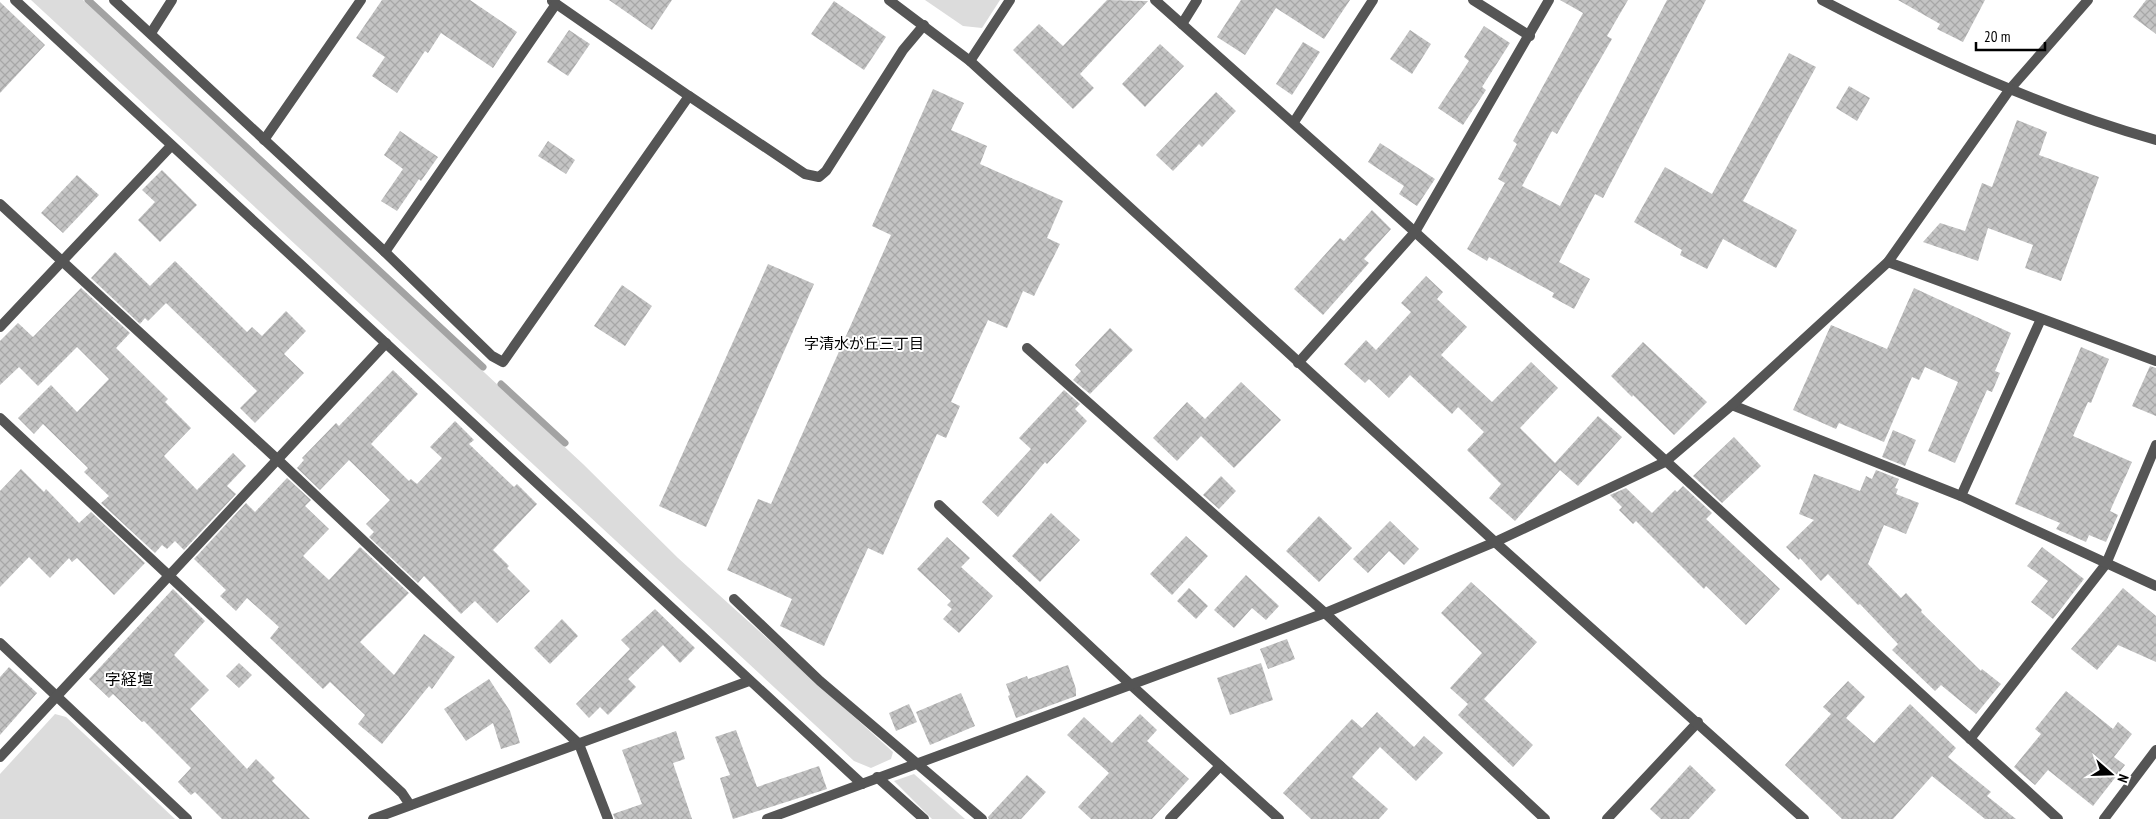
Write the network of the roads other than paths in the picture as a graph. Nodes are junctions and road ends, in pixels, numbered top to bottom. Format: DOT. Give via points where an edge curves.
graph roads {
  1 [pos="15,0"];
  2 [pos="114,0"];
  3 [pos="172,0"];
  4 [pos="361,0"];
  5 [pos="889,0"];
  6 [pos="1010,0"];
  7 [pos="1155,0"];
  8 [pos="1197,0"];
  9 [pos="1373,0"];
  10 [pos="1473,0"];
  11 [pos="1550,0"];
  12 [pos="1822,0"];
  13 [pos="2088,0"];
  14 [pos="554,2"];
  15 [pos="1182,24"];
  16 [pos="924,25"];
  17 [pos="150,33"];
  18 [pos="1530,36"];
  19 [pos="970,61"];
  20 [pos="2010,89"];
  21 [pos="688,96"];
  22 [pos="1294,122"];
  23 [pos="264,140"];
  24 [pos="2156,140"];
  25 [pos="171,146"];
  26 [pos="0,204"];
  27 [pos="1415,232"];
  28 [pos="385,252"];
  29 [pos="63,262"];
  30 [pos="1888,262"];
  31 [pos="2041,319"];
  32 [pos="0,327"];
  33 [pos="386,343"];
  34 [pos="1026,348"];
  35 [pos="2156,361"];
  36 [pos="1298,363"];
  37 [pos="1732,405"];
  38 [pos="0,418"];
  39 [pos="2156,445"];
  40 [pos="277,459"];
  41 [pos="1665,462"];
  42 [pos="1961,496"];
  43 [pos="939,505"];
  44 [pos="1495,542"];
  45 [pos="2106,564"];
  46 [pos="170,575"];
  47 [pos="2156,586"];
  48 [pos="734,599"];
  49 [pos="1325,613"];
  50 [pos="0,643"];
  51 [pos="749,681"];
  52 [pos="1131,685"];
  53 [pos="57,696"];
  54 [pos="1698,722"];
  55 [pos="1970,739"];
  56 [pos="579,744"];
  57 [pos="2156,749"];
  58 [pos="0,757"];
  59 [pos="916,764"];
  60 [pos="1220,766"];
  61 [pos="878,777"];
  62 [pos="862,784"];
  63 [pos="410,805"];
  64 [pos="187,819"];
  65 [pos="373,819"];
  66 [pos="608,819"];
  67 [pos="767,819"];
  68 [pos="924,819"];
  69 [pos="982,819"];
  70 [pos="1170,819"];
  71 [pos="1279,819"];
  72 [pos="1545,819"];
  73 [pos="1607,819"];
  74 [pos="1804,819"];
  75 [pos="2058,819"];
  76 [pos="2104,819"];
  1 -- 25 [label="street"];
  2 -- 17 [label="street"];
  3 -- 17 [label="street"];
  4 -- 23 [label="street"];
  5 -- 16 [label="street"];
  6 -- 19 [label="street"];
  7 -- 15 [label="street"];
  8 -- 15 [label="street"];
  9 -- 22 [label="street"];
  10 -- 18 [label="street"];
  11 -- 18 [label="street"];
  12 -- 20 [label="street" via="1891,36"];
  13 -- 20 [label="street"];
  14 -- 21 [label="street"];
  14 -- 28 [label="street"];
  15 -- 22 [label="street"];
  16 -- 19 [label="street"];
  16 -- 21 [label="street" via="903,50 819,178 805,174"];
  17 -- 23 [label="street"];
  18 -- 27 [label="street"];
  19 -- 36 [label="street"];
  20 -- 24 [label="street"];
  20 -- 30 [label="street"];
  21 -- 28 [label="street" via="503,362 492,356"];
  22 -- 27 [label="street"];
  23 -- 28 [label="street"];
  25 -- 29 [label="street"];
  25 -- 33 [label="street"];
  26 -- 29 [label="street"];
  27 -- 36 [label="street"];
  27 -- 41 [label="street"];
  29 -- 32 [label="street"];
  29 -- 40 [label="street"];
  30 -- 31 [label="street"];
  30 -- 37 [label="street"];
  31 -- 35 [label="street"];
  31 -- 42 [label="street"];
  33 -- 40 [label="street"];
  33 -- 51 [label="street"];
  34 -- 49 [label="street"];
  36 -- 44 [label="street"];
  37 -- 41 [label="street"];
  37 -- 42 [label="street"];
  38 -- 46 [label="street"];
  39 -- 45 [label="street"];
  40 -- 46 [label="street"];
  40 -- 56 [label="street"];
  41 -- 44 [label="street"];
  41 -- 55 [label="street"];
  42 -- 45 [label="street"];
  43 -- 52 [label="street"];
  44 -- 49 [label="street"];
  44 -- 54 [label="street"];
  45 -- 47 [label="street"];
  45 -- 55 [label="street"];
  46 -- 53 [label="street"];
  46 -- 63 [label="street" via="402,793"];
  48 -- 59 [label="street" via="820,681"];
  49 -- 52 [label="street"];
  49 -- 72 [label="street"];
  50 -- 53 [label="street"];
  51 -- 56 [label="street"];
  51 -- 62 [label="street"];
  52 -- 59 [label="street"];
  52 -- 60 [label="street"];
  53 -- 58 [label="street"];
  53 -- 64 [label="street"];
  54 -- 73 [label="street"];
  54 -- 74 [label="street"];
  55 -- 75 [label="street"];
  56 -- 63 [label="street"];
  56 -- 66 [label="street"];
  57 -- 76 [label="street"];
  59 -- 61 [label="street"];
  59 -- 69 [label="street"];
  60 -- 70 [label="street"];
  60 -- 71 [label="street"];
  61 -- 62 [label="street"];
  61 -- 68 [label="street"];
  62 -- 67 [label="street"];
  63 -- 65 [label="street"];
}
